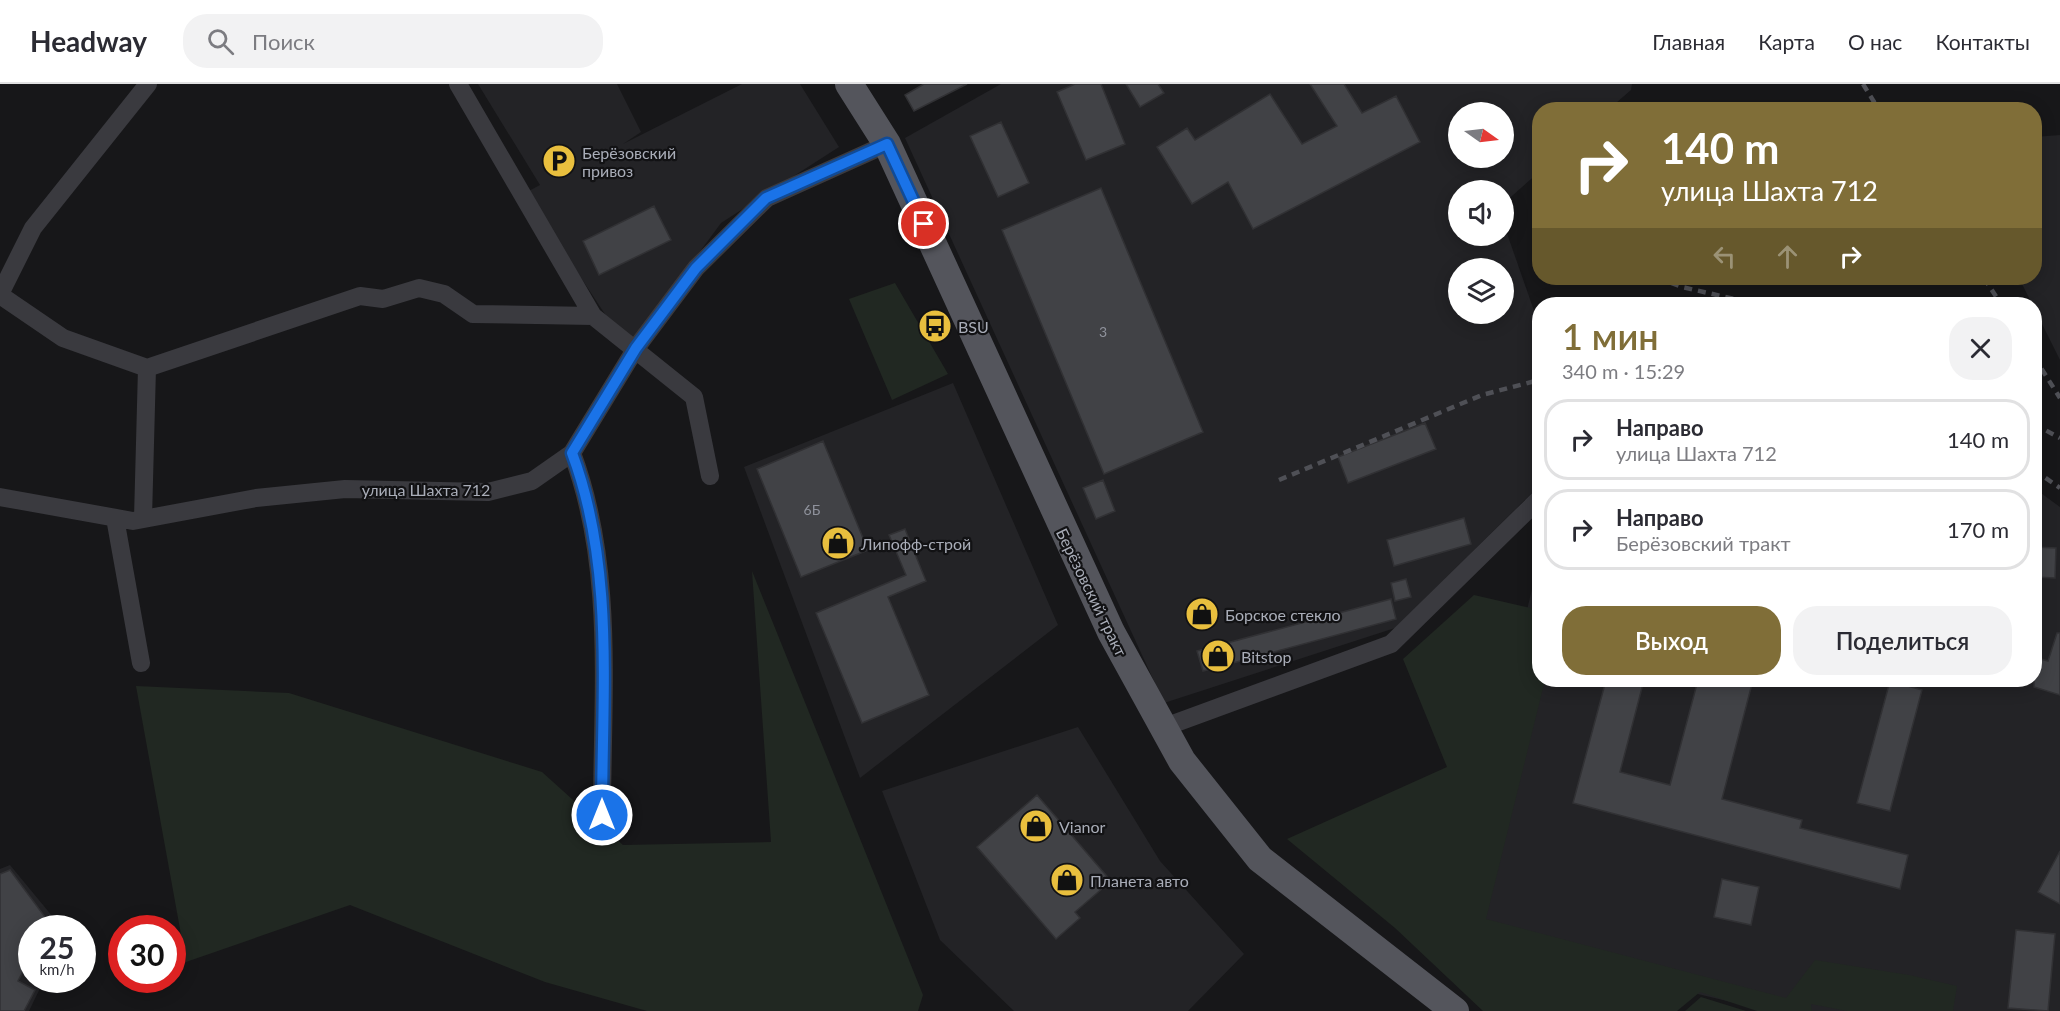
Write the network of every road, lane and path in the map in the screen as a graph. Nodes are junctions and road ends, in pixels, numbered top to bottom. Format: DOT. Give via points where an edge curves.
graph roads {
  1 [pos="148,84"];
  2 [pos="458,84"];
  3 [pos="849,84"];
  4 [pos="887,144"];
  5 [pos="0,294"];
  6 [pos="593,316"];
  7 [pos="636,348"];
  8 [pos="147,368"];
  9 [pos="572,453"];
  10 [pos="710,476"];
  11 [pos="0,497"];
  12 [pos="1532,506"];
  13 [pos="116,518"];
  14 [pos="143,518"];
  15 [pos="141,663"];
  16 [pos="1162,728"];
  17 [pos="602,815"];
  18 [pos="1455,1011"];
  1 -- 5 [label="street" via="33,228"];
  2 -- 6 [label="street"];
  3 -- 4 [label="main road, Берёзовский тракт"];
  4 -- 7 [label="street, улица Шахта 712" via="766,198 696,268"];
  4 -- 16 [label="main road, Берёзовский тракт" via="1052,509"];
  5 -- 8 [label="street" via="63,338"];
  6 -- 7 [label="street"];
  6 -- 8 [label="street" via="473,314 444,294 419,288 383,299 360,296"];
  7 -- 9 [label="street, улица Шахта 712"];
  7 -- 10 [label="street" via="694,397"];
  8 -- 14 [label="street"];
  9 -- 14 [label="street, улица Шахта 712" via="532,481 488,492 345,489 256,498"];
  9 -- 17 [label="street" via="586,490 603,595"];
  11 -- 13 [label="street, улица Шахта 712"];
  12 -- 16 [label="street" via="1391,644"];
  13 -- 14 [label="street, улица Шахта 712"];
  13 -- 15 [label="street"];
  16 -- 18 [label="main road, Берёзовский тракт" via="1182,761 1260,859"];
}
